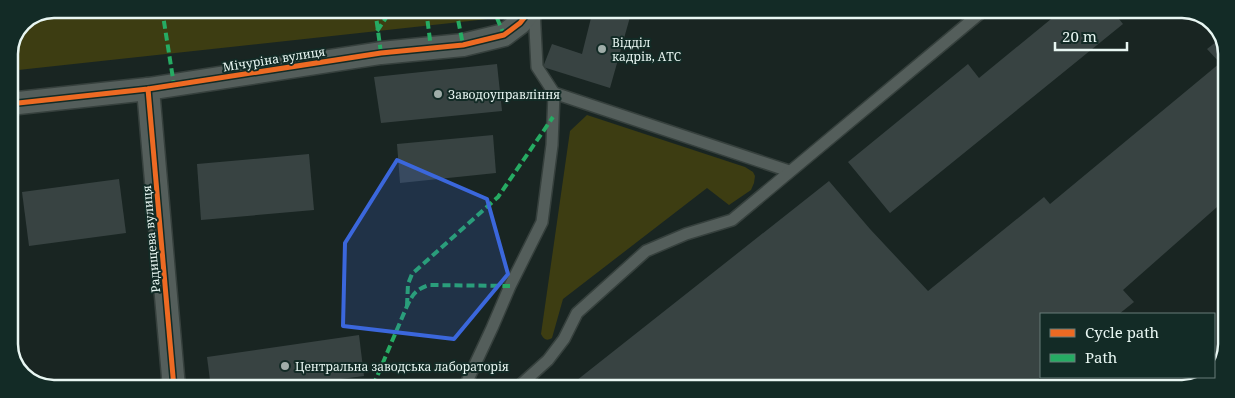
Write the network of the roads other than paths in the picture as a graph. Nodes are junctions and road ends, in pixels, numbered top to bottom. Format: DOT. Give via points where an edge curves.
graph roads {
  1 [pos="525,18"];
  2 [pos="534,18"];
  3 [pos="974,18"];
  4 [pos="148,89"];
  5 [pos="554,93"];
  6 [pos="18,103"];
  7 [pos="789,172"];
  8 [pos="173,380"];
  9 [pos="468,380"];
  10 [pos="526,380"];
  1 -- 4 [label="street, Мічуріна вулиця" via="504,35 463,45 381,53"];
  2 -- 5 [label="lane" via="537,67"];
  3 -- 7 [label="lane"];
  4 -- 6 [label="street, Мічуріна вулиця"];
  4 -- 8 [label="street, Радищева вулиця"];
  5 -- 7 [label="lane"];
  5 -- 9 [label="lane" via="552,145 542,222"];
  7 -- 10 [label="lane" via="732,220 646,251 577,314 548,360"];
}
